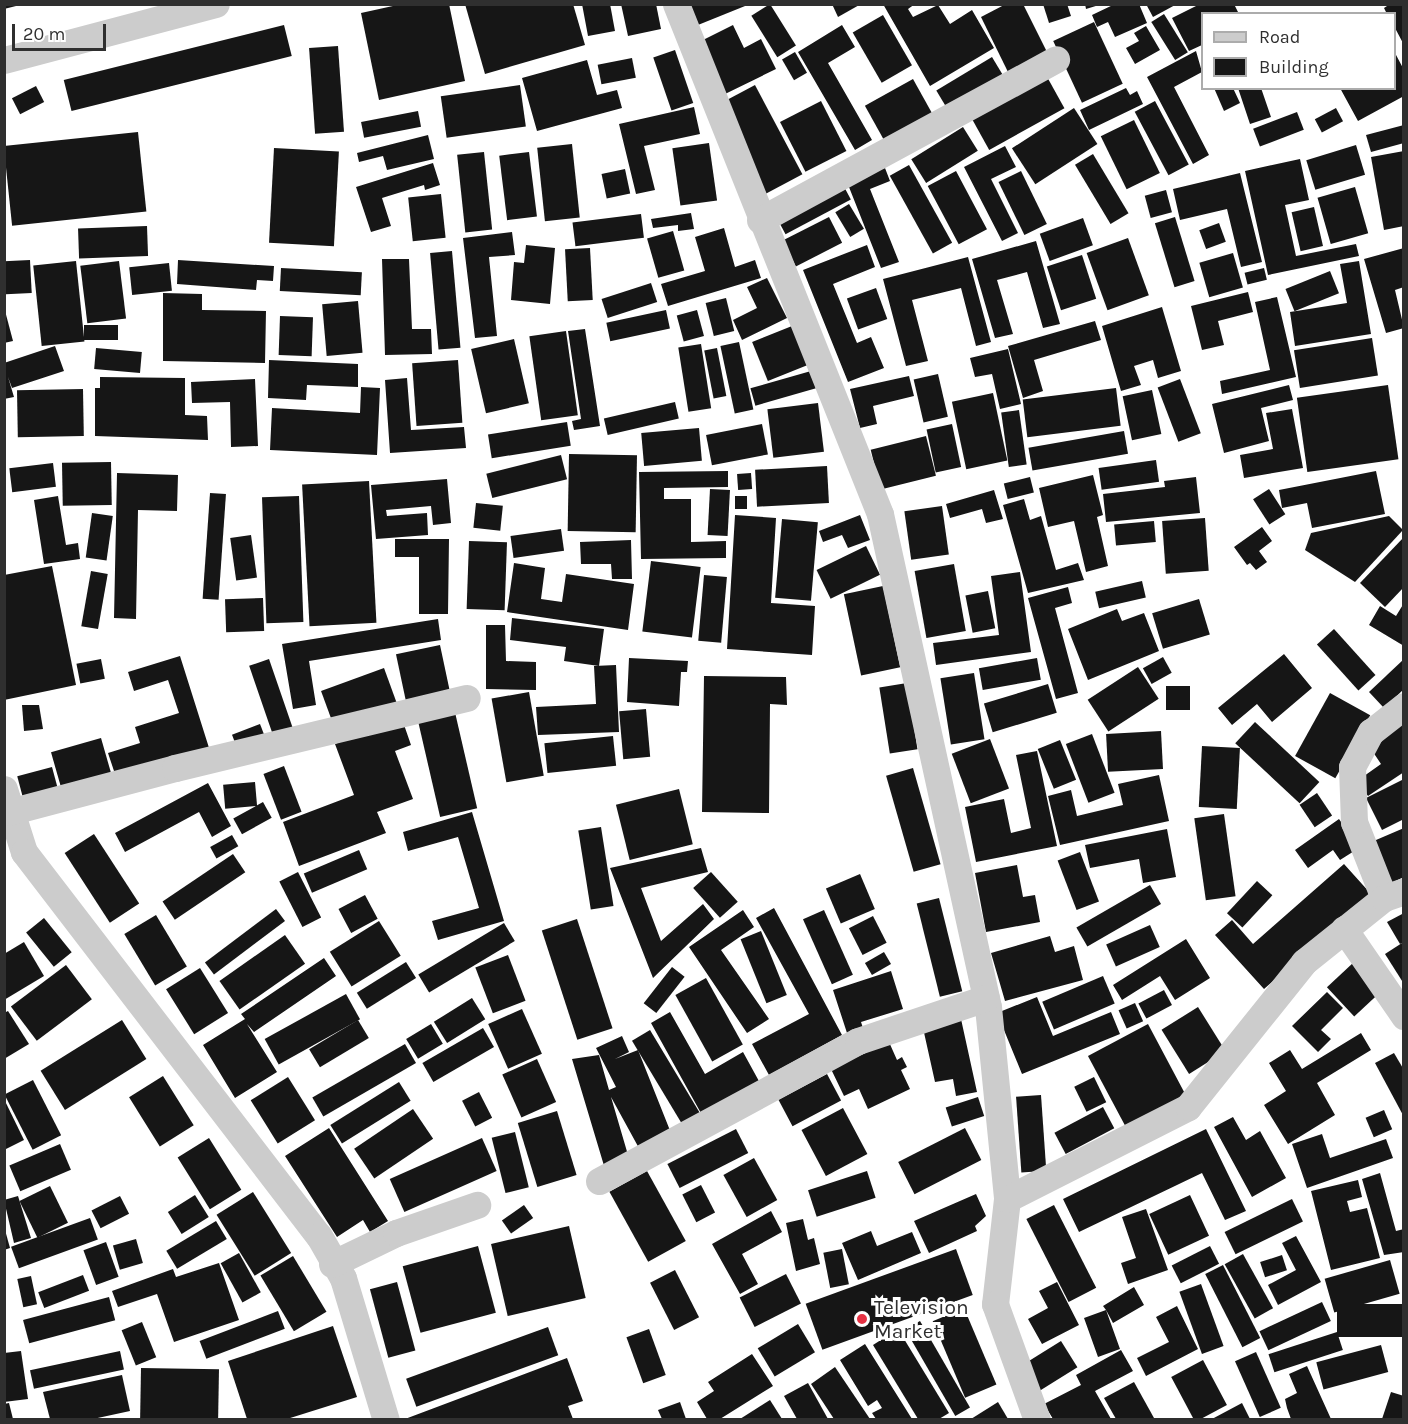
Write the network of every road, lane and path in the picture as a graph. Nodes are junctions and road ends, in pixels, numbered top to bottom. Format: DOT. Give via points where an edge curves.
graph roads {
  1 [pos="216,4"];
  2 [pos="676,4"];
  3 [pos="1056,59"];
  4 [pos="4,60"];
  5 [pos="760,220"];
  6 [pos="467,698"];
  7 [pos="1404,706"];
  8 [pos="7,801"];
  9 [pos="14,859"];
  10 [pos="1394,895"];
  11 [pos="1344,929"];
  12 [pos="986,998"];
  13 [pos="1404,1016"];
  14 [pos="599,1181"];
  15 [pos="1007,1199"];
  16 [pos="477,1205"];
  17 [pos="332,1264"];
  18 [pos="386,1419"];
  19 [pos="1037,1419"];
  1 -- 4 [label="street"];
  2 -- 5 [label="street"];
  3 -- 5 [label="street"];
  5 -- 12 [label="street" via="880,514"];
  6 -- 8 [label="street" via="175,768"];
  7 -- 10 [label="street" via="1371,732 1352,767 1354,822"];
  8 -- 9 [label="street"];
  9 -- 17 [label="street" via="319,1236"];
  10 -- 11 [label="street"];
  11 -- 13 [label="street"];
  11 -- 15 [label="street" via="1304,962 1188,1107"];
  12 -- 14 [label="street" via="858,1041"];
  12 -- 15 [label="street"];
  15 -- 19 [label="street" via="995,1304"];
  16 -- 17 [label="street" via="396,1233"];
  17 -- 18 [label="street" via="343,1278"];
}
